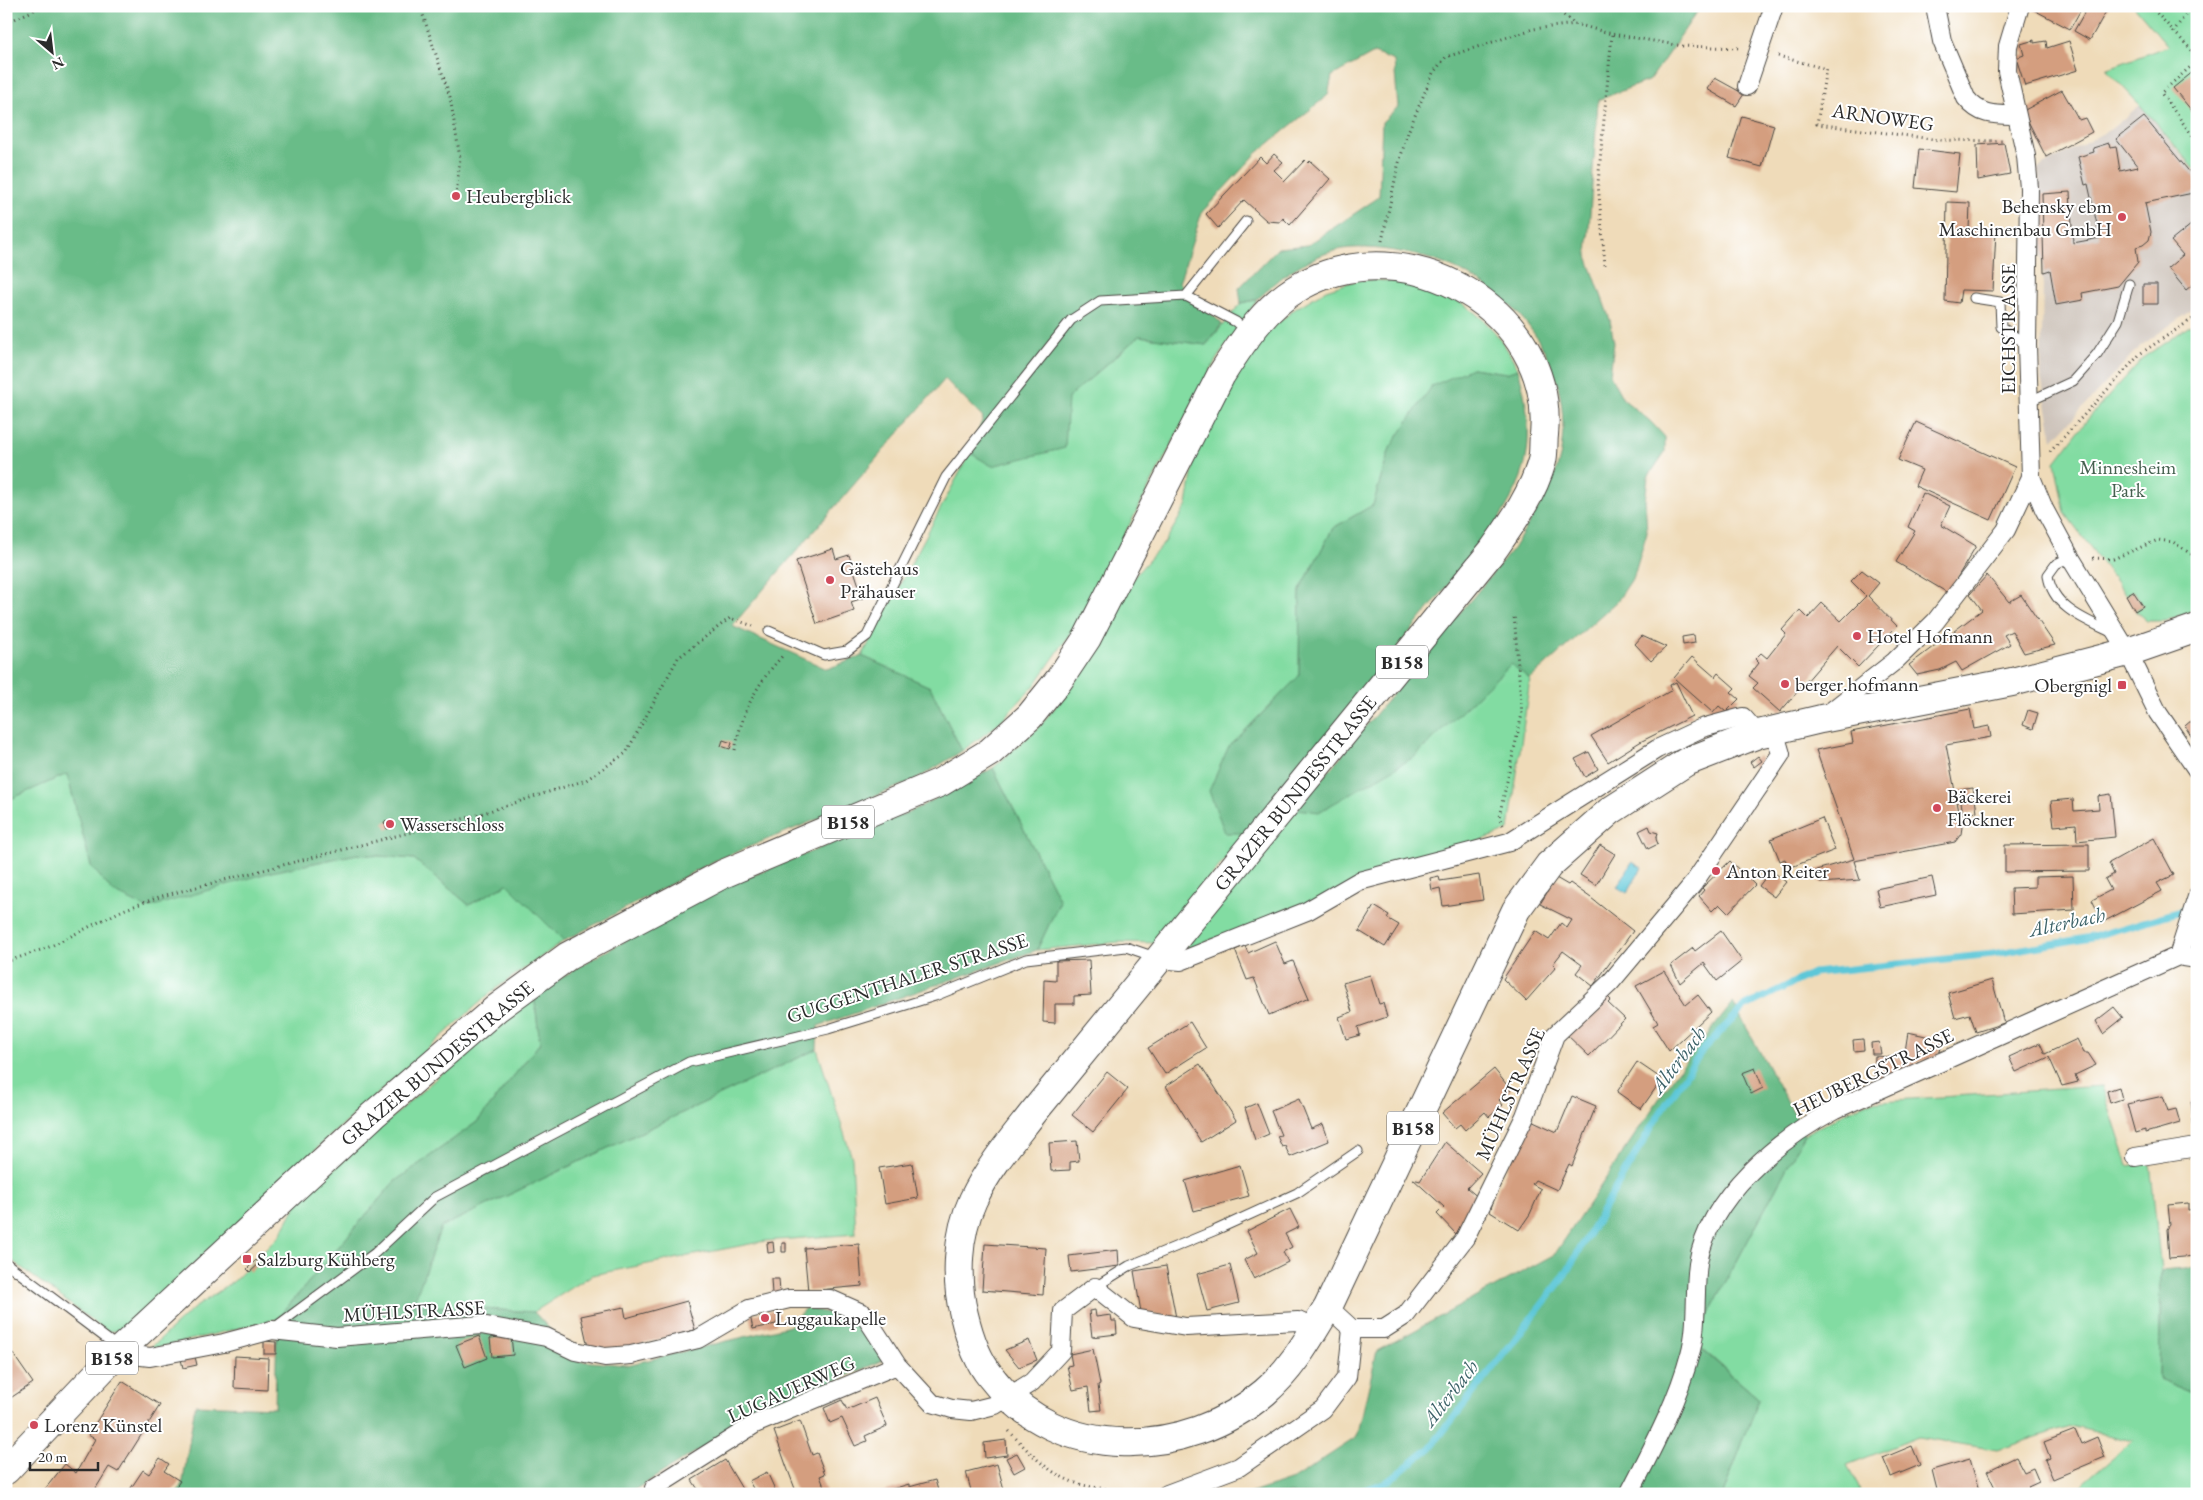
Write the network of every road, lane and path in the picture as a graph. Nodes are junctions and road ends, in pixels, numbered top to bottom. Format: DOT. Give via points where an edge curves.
graph roads {
  1 [pos="44,6"];
  2 [pos="420,6"];
  3 [pos="1552,6"];
  4 [pos="1774,6"];
  5 [pos="1935,6"];
  6 [pos="2020,6"];
  7 [pos="2150,6"];
  8 [pos="2192,6"];
  9 [pos="6,23"];
  10 [pos="1576,24"];
  11 [pos="2173,32"];
  12 [pos="1612,34"];
  13 [pos="1758,48"];
  14 [pos="2197,56"];
  15 [pos="1785,59"];
  16 [pos="2197,61"];
  17 [pos="1747,86"];
  18 [pos="2016,115"];
  19 [pos="2012,141"];
  20 [pos="2197,142"];
  21 [pos="456,196"];
  22 [pos="1246,221"];
  23 [pos="1381,247"];
  24 [pos="1604,265"];
  25 [pos="2129,284"];
  26 [pos="1186,296"];
  27 [pos="1974,298"];
  28 [pos="2197,316"];
  29 [pos="1248,334"];
  30 [pos="2027,345"];
  31 [pos="2030,401"];
  32 [pos="2031,477"];
  33 [pos="2070,557"];
  34 [pos="2197,558"];
  35 [pos="1514,614"];
  36 [pos="2197,628"];
  37 [pos="769,631"];
  38 [pos="794,642"];
  39 [pos="2123,644"];
  40 [pos="1821,719"];
  41 [pos="1766,732"];
  42 [pos="735,750"];
  43 [pos="2197,770"];
  44 [pos="1509,842"];
  45 [pos="2197,898"];
  46 [pos="2178,956"];
  47 [pos="1159,959"];
  48 [pos="2197,959"];
  49 [pos="6,962"];
  50 [pos="2197,1147"];
  51 [pos="1358,1151"];
  52 [pos="2136,1157"];
  53 [pos="7,1265"];
  54 [pos="1095,1287"];
  55 [pos="1321,1318"];
  56 [pos="1352,1329"];
  57 [pos="272,1330"];
  58 [pos="121,1349"];
  59 [pos="897,1365"];
  60 [pos="1002,1401"];
  61 [pos="6,1470"];
  62 [pos="654,1488"];
  63 [pos="1136,1494"];
  64 [pos="1167,1494"];
  65 [pos="1629,1494"];
  1 -- 9 [label="path"];
  2 -- 21 [label="path" via="450,97 460,158"];
  3 -- 10 [label="path"];
  4 -- 13 [label="street"];
  5 -- 18 [label="street" via="1942,41 1966,98 1972,106 1988,115"];
  6 -- 18 [label="street, EICHSTRASSE" via="2006,59"];
  7 -- 11 [label="path"];
  8 -- 11 [label="path"];
  10 -- 12 [label="path"];
  10 -- 23 [label="path" via="1534,29 1446,57 1433,73 1408,132"];
  11 -- 14 [label="path"];
  12 -- 13 [label="path" via="1682,46"];
  12 -- 24 [label="path" via="1598,183"];
  13 -- 17 [label="street"];
  15 -- 19 [label="path, ARNOWEG" via="1826,69 1817,124 1940,140"];
  16 -- 20 [label="path" via="2161,93"];
  18 -- 30 [label="street, EICHSTRASSE" via="2026,156 2029,188"];
  22 -- 26 [label="lane"];
  25 -- 31 [label="lane" via="2118,321 2097,354 2073,382"];
  26 -- 29 [label="lane" via="1236,322"];
  26 -- 38 [label="lane" via="1100,301 1071,320 946,476 866,636 847,650 824,655"];
  27 -- 30 [label="lane" via="2000,302 2000,327"];
  28 -- 32 [label="path" via="2141,354 2050,452"];
  29 -- 47 [label="main road, GRAZER BUNDESSTRASSE / B158" via="1274,304 1301,286 1336,270 1377,264 1420,270 1460,286 1498,314 1528,352 1542,388 1545,422 1542,461 1519,512 1493,550"];
  29 -- 58 [label="main road, GRAZER BUNDESSTRASSE / B158" via="1221,375 1087,638 1030,716 990,752 941,782 724,874 568,956 497,1008 380,1109"];
  30 -- 31 [label="street, EICHSTRASSE"];
  31 -- 32 [label="street, EICHSTRASSE"];
  32 -- 33 [label="street, EICHSTRASSE"];
  32 -- 40 [label="street, EICHSTRASSE" via="2006,530 1935,622 1895,661"];
  33 -- 34 [label="path" via="2113,559 2158,540 2173,542"];
  33 -- 39 [label="street, EICHSTRASSE"];
  33 -- 39 [label="lane" via="2056,564 2048,575 2056,598 2075,615"];
  35 -- 44 [label="path" via="1522,714 1499,816"];
  36 -- 39 [label="main road, B158"];
  37 -- 38 [label="lane"];
  37 -- 49 [label="path" via="730,618 678,658 626,753 586,780 474,816 162,896 123,910 49,948"];
  38 -- 42 [label="path" via="762,678 741,721"];
  39 -- 40 [label="main road, GRAZER BUNDESSTRASSE / B158" via="2012,682"];
  39 -- 43 [label="street" via="2158,713"];
  40 -- 41 [label="main road, GRAZER BUNDESSTRASSE / B158"];
  41 -- 44 [label="street, GUGGENTHALER STRASSE" via="1743,717 1702,728 1657,749"];
  41 -- 55 [label="main road, GRAZER BUNDESSTRASSE / B158" via="1679,767 1610,810 1548,865 1516,910"];
  41 -- 56 [label="street, MÜHLSTRASSE" via="1781,754 1693,884 1610,982 1555,1035 1526,1116 1465,1238 1406,1315 1384,1329"];
  44 -- 47 [label="street, GUGGENTHALER STRASSE" via="1359,881 1307,911 1181,961"];
  45 -- 46 [label="street"];
  46 -- 48 [label="street"];
  46 -- 65 [label="street, HEUBERGSTRASSE" via="1836,1109 1806,1125 1756,1167 1732,1191 1705,1240 1698,1262 1691,1352 1668,1413"];
  47 -- 57 [label="lane, GUGGENTHALER STRASSE" via="1126,947 1026,959 935,996 828,1029 689,1062 435,1197 375,1253"];
  47 -- 60 [label="main road, GRAZER BUNDESSTRASSE / B158" via="1002,1153 973,1200 960,1245 959,1295 970,1337"];
  50 -- 52 [label="street"];
  51 -- 54 [label="lane" via="1297,1193 1129,1266"];
  53 -- 58 [label="lane"];
  54 -- 55 [label="street" via="1134,1318 1186,1327"];
  54 -- 60 [label="street, MÜHLSTRASSE" via="1063,1311 1061,1351 1032,1382"];
  55 -- 56 [label="street"];
  55 -- 60 [label="main road, GRAZER BUNDESSTRASSE / B158" via="1292,1366 1264,1393 1197,1432 1150,1443 1106,1443 1062,1431"];
  56 -- 64 [label="street" via="1347,1377 1324,1409 1239,1467"];
  57 -- 58 [label="street, GUGGENTHALER STRASSE" via="150,1357 133,1355"];
  57 -- 59 [label="street, MÜHLSTRASSE" via="337,1337 481,1325 546,1337 574,1351 605,1357 631,1355 698,1339 749,1310 789,1299 830,1299 864,1314"];
  58 -- 61 [label="main road, GRAZER BUNDESSTRASSE / B158"];
  59 -- 60 [label="street, MÜHLSTRASSE" via="932,1403 952,1410 971,1411"];
  59 -- 62 [label="street, LUGAUERWEG" via="755,1424"];
  60 -- 63 [label="path" via="996,1416 1029,1453 1060,1477"];
}
